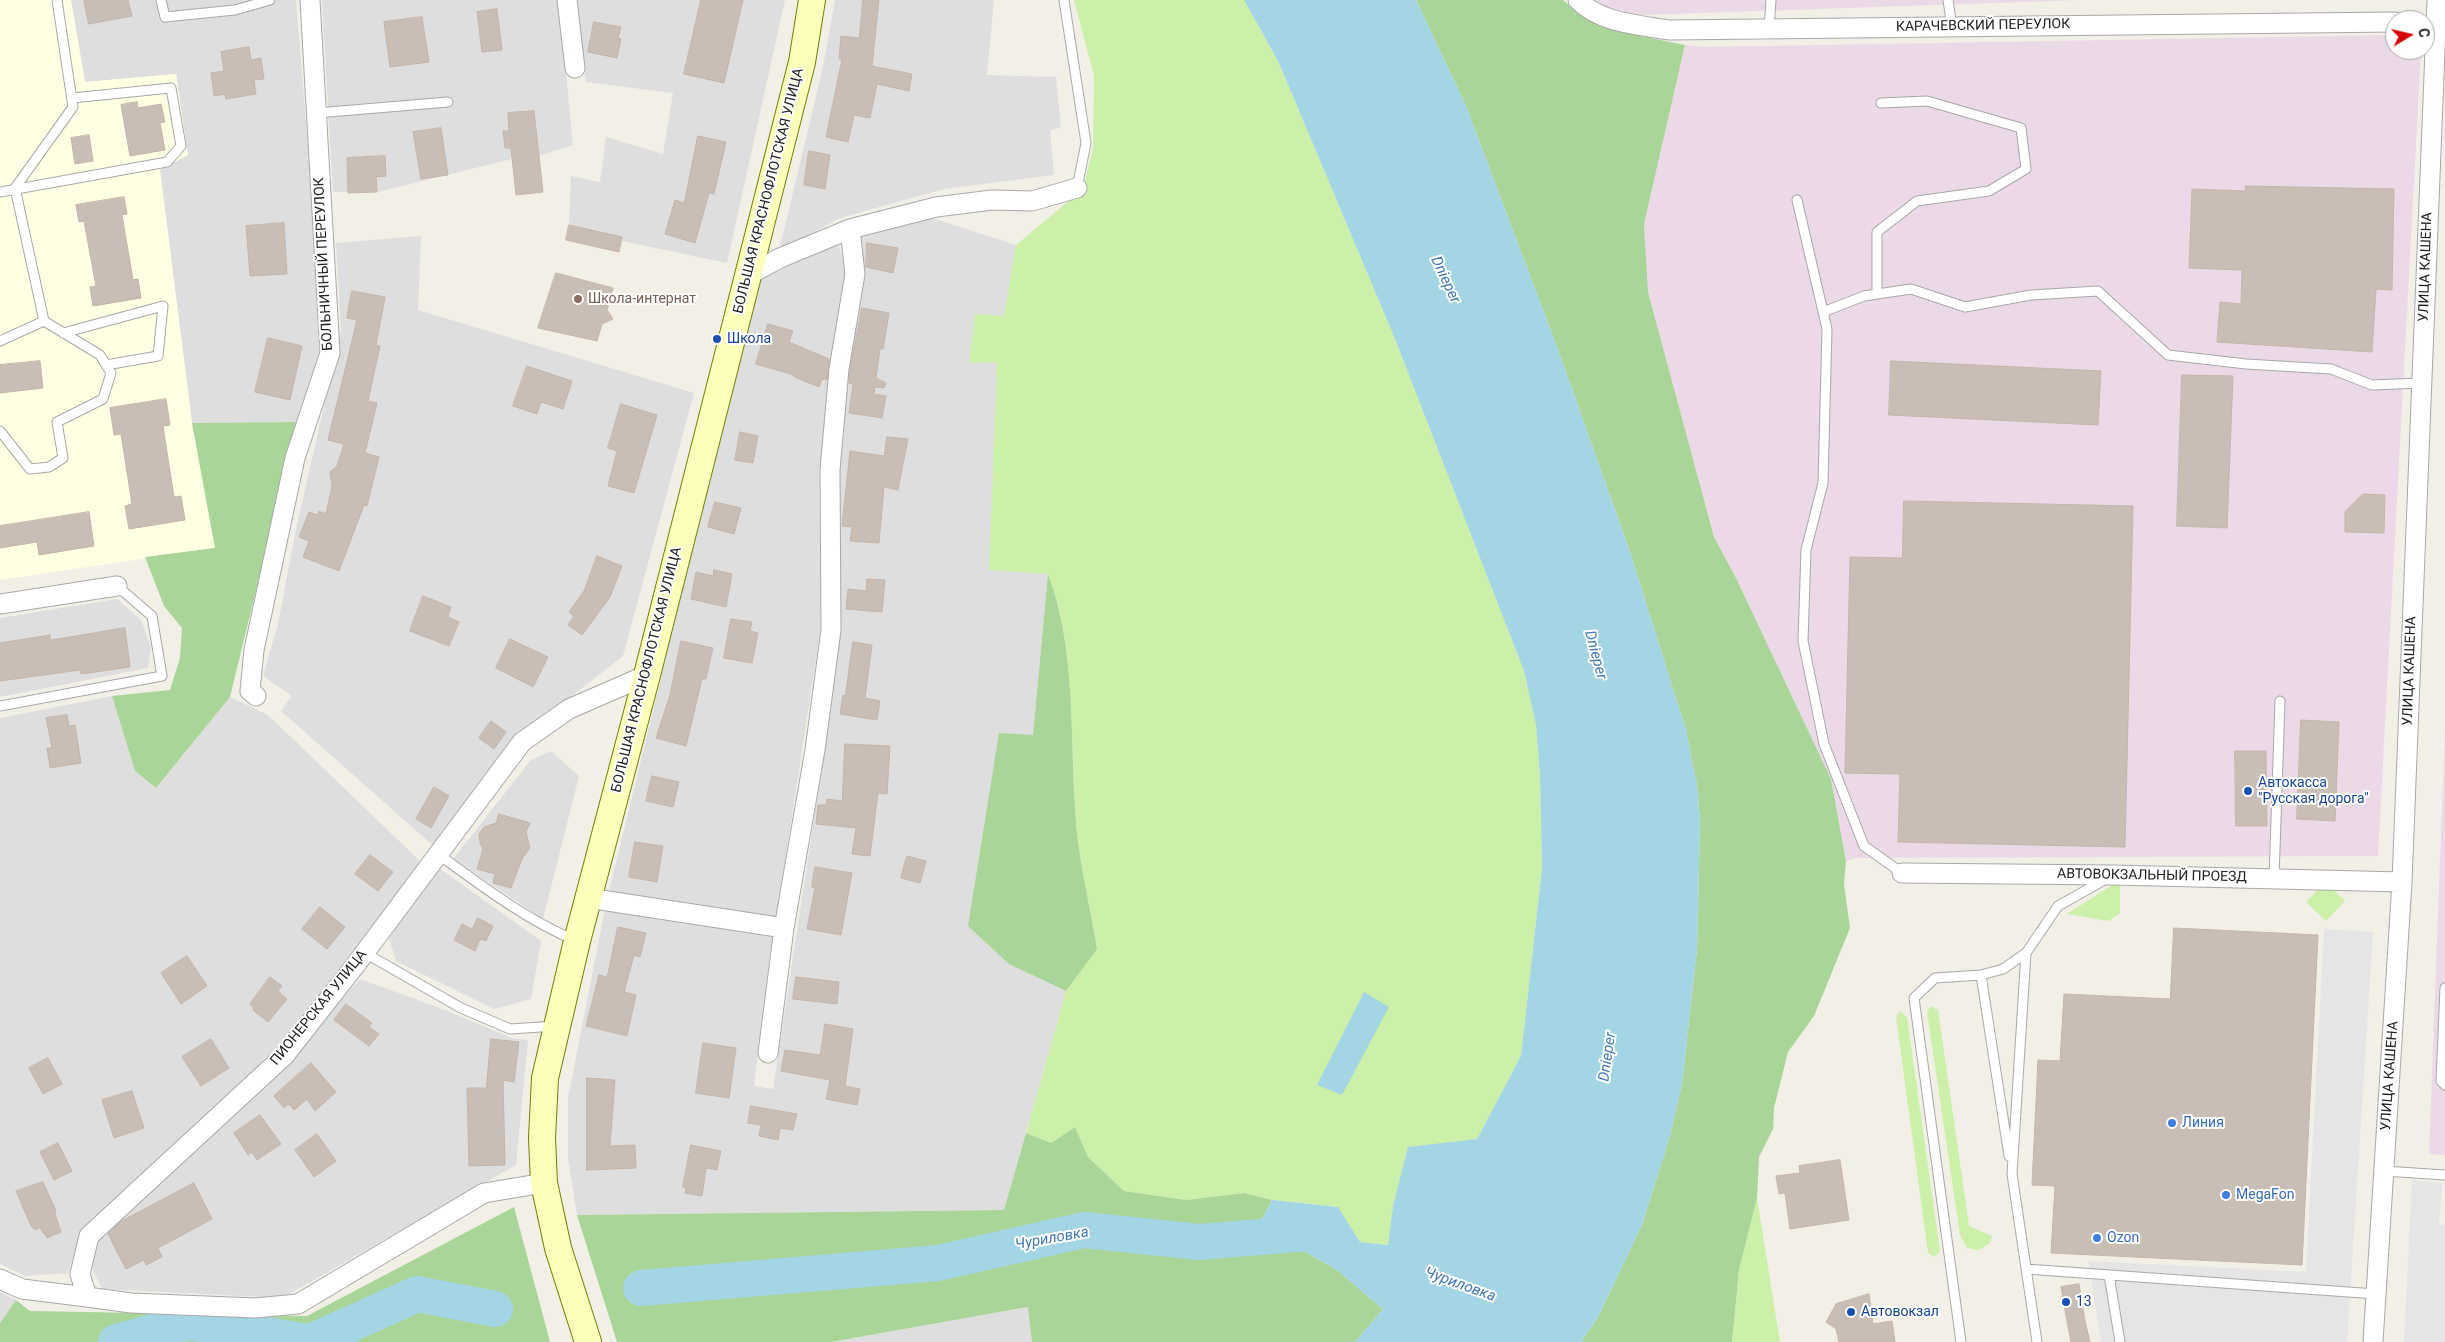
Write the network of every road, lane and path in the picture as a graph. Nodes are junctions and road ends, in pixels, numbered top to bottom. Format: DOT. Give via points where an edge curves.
graph roads {
  1 [pos="57,0"];
  2 [pos="161,0"];
  3 [pos="270,0"];
  4 [pos="310,0"];
  5 [pos="567,0"];
  6 [pos="812,0"];
  7 [pos="1064,0"];
  8 [pos="1578,0"];
  9 [pos="1771,0"];
  10 [pos="1948,0"];
  11 [pos="2385,22"];
  12 [pos="1952,27"];
  13 [pos="1769,29"];
  14 [pos="2429,60"];
  15 [pos="575,68"];
  16 [pos="72,98"];
  17 [pos="448,102"];
  18 [pos="1881,104"];
  19 [pos="317,113"];
  20 [pos="15,188"];
  21 [pos="1077,188"];
  22 [pos="0,192"];
  23 [pos="1797,200"];
  24 [pos="850,229"];
  25 [pos="748,275"];
  26 [pos="1877,294"];
  27 [pos="1823,312"];
  28 [pos="44,321"];
  29 [pos="63,333"];
  30 [pos="0,341"];
  31 [pos="106,365"];
  32 [pos="2421,383"];
  33 [pos="0,431"];
  34 [pos="117,586"];
  35 [pos="0,604"];
  36 [pos="647,675"];
  37 [pos="256,696"];
  38 [pos="2280,701"];
  39 [pos="0,706"];
  40 [pos="438,854"];
  41 [pos="1902,873"];
  42 [pos="2113,875"];
  43 [pos="2274,879"];
  44 [pos="2402,882"];
  45 [pos="588,898"];
  46 [pos="784,928"];
  47 [pos="577,941"];
  48 [pos="365,953"];
  49 [pos="2026,953"];
  50 [pos="1982,976"];
  51 [pos="2445,988"];
  52 [pos="557,1026"];
  53 [pos="768,1052"];
  54 [pos="2445,1085"];
  55 [pos="2384,1171"];
  56 [pos="2012,1174"];
  57 [pos="2445,1175"];
  58 [pos="544,1183"];
  59 [pos="2026,1269"];
  60 [pos="2109,1275"];
  61 [pos="0,1278"];
  62 [pos="2376,1294"];
  63 [pos="87,1297"];
  64 [pos="588,1342"];
  65 [pos="1961,1342"];
  66 [pos="2037,1342"];
  67 [pos="2120,1342"];
  68 [pos="2373,1342"];
  1 -- 16 [label="lane"];
  2 -- 3 [label="lane" via="165,17 235,10"];
  4 -- 19 [label="street, БОЛЬНИЧНЫЙ ПЕРЕУЛОК"];
  5 -- 15 [label="street"];
  6 -- 25 [label="main road, БОЛЬШАЯ КРАСНОФЛОТСКАЯ УЛИЦА" via="802,62"];
  7 -- 21 [label="lane" via="1086,143"];
  8 -- 13 [label="street, КАРАЧЕВСКИЙ ПЕРЕУЛОК" via="1588,10 1627,24 1669,30"];
  9 -- 13 [label="lane"];
  10 -- 12 [label="lane"];
  11 -- 12 [label="street, КАРАЧЕВСКИЙ ПЕРЕУЛОК"];
  12 -- 13 [label="street, КАРАЧЕВСКИЙ ПЕРЕУЛОК"];
  14 -- 32 [label="street, УЛИЦА КАШЕНА"];
  16 -- 20 [label="lane" via="73,107"];
  16 -- 20 [label="lane" via="170,88 181,146 167,162"];
  17 -- 19 [label="lane"];
  18 -- 26 [label="lane" via="1927,101 2021,128 2026,169 1988,191 1917,201 1876,232"];
  19 -- 37 [label="street, БОЛЬНИЧНЫЙ ПЕРЕУЛОК" via="330,353 295,458 254,650 250,691"];
  20 -- 22 [label="lane"];
  20 -- 28 [label="lane"];
  21 -- 24 [label="street" via="1032,201 992,200 936,208"];
  23 -- 27 [label="lane"];
  24 -- 25 [label="street"];
  24 -- 46 [label="street" via="855,274 839,368 830,470 831,630 815,750"];
  25 -- 36 [label="main road, БОЛЬШАЯ КРАСНОФЛОТСКАЯ УЛИЦА"];
  26 -- 27 [label="lane"];
  26 -- 32 [label="lane" via="1911,289 1965,307 2031,295 2098,291 2168,355 2331,369 2372,385"];
  27 -- 41 [label="lane" via="1827,329 1823,483 1806,550 1804,641 1824,744 1864,846"];
  28 -- 29 [label="lane"];
  28 -- 30 [label="lane"];
  29 -- 31 [label="lane" via="100,356"];
  29 -- 31 [label="lane" via="163,306 158,356"];
  31 -- 33 [label="lane" via="111,373 103,399 57,422 63,458 49,467 30,470"];
  32 -- 44 [label="street, УЛИЦА КАШЕНА"];
  34 -- 35 [label="street"];
  34 -- 39 [label="lane" via="152,616 162,676"];
  36 -- 40 [label="street, ПИОНЕРСКАЯ УЛИЦА" via="569,710 522,742"];
  36 -- 45 [label="main road, БОЛЬШАЯ КРАСНОФЛОТСКАЯ УЛИЦА"];
  38 -- 43 [label="lane"];
  40 -- 47 [label="lane" via="548,929"];
  40 -- 48 [label="street, ПИОНЕРСКАЯ УЛИЦА"];
  41 -- 42 [label="street, АВТОВОКЗАЛЬНЫЙ ПРОЕЗД"];
  42 -- 43 [label="street, АВТОВОКЗАЛЬНЫЙ ПРОЕЗД"];
  42 -- 49 [label="lane" via="2058,906"];
  43 -- 44 [label="street, АВТОВОКЗАЛЬНЫЙ ПРОЕЗД"];
  44 -- 55 [label="street, УЛИЦА КАШЕНА"];
  45 -- 46 [label="street"];
  45 -- 47 [label="main road, БОЛЬШАЯ КРАСНОФЛОТСКАЯ УЛИЦА"];
  46 -- 53 [label="street"];
  47 -- 52 [label="main road, БОЛЬШАЯ КРАСНОФЛОТСКАЯ УЛИЦА"];
  48 -- 52 [label="lane" via="461,1008 510,1029"];
  48 -- 63 [label="street, ПИОНЕРСКАЯ УЛИЦА" via="285,1055 89,1236 80,1274"];
  49 -- 50 [label="lane" via="2003,969"];
  49 -- 56 [label="lane"];
  50 -- 56 [label="lane"];
  50 -- 65 [label="lane" via="1935,978 1914,998"];
  51 -- 54 [label="lane" via="2441,1081"];
  52 -- 58 [label="main road, БОЛЬШАЯ КРАСНОФЛОТСКАЯ УЛИЦА" via="545,1078"];
  55 -- 57 [label="lane"];
  55 -- 62 [label="street, УЛИЦА КАШЕНА"];
  56 -- 59 [label="lane"];
  58 -- 63 [label="street" via="484,1193 298,1304 256,1308 131,1303"];
  58 -- 64 [label="main road, БОЛЬШАЯ КРАСНОФЛОТСКАЯ УЛИЦА" via="558,1248"];
  59 -- 60 [label="lane"];
  59 -- 66 [label="lane"];
  60 -- 62 [label="lane"];
  60 -- 67 [label="lane"];
  61 -- 63 [label="street" via="22,1289"];
  62 -- 68 [label="street, УЛИЦА КАШЕНА"];
}
